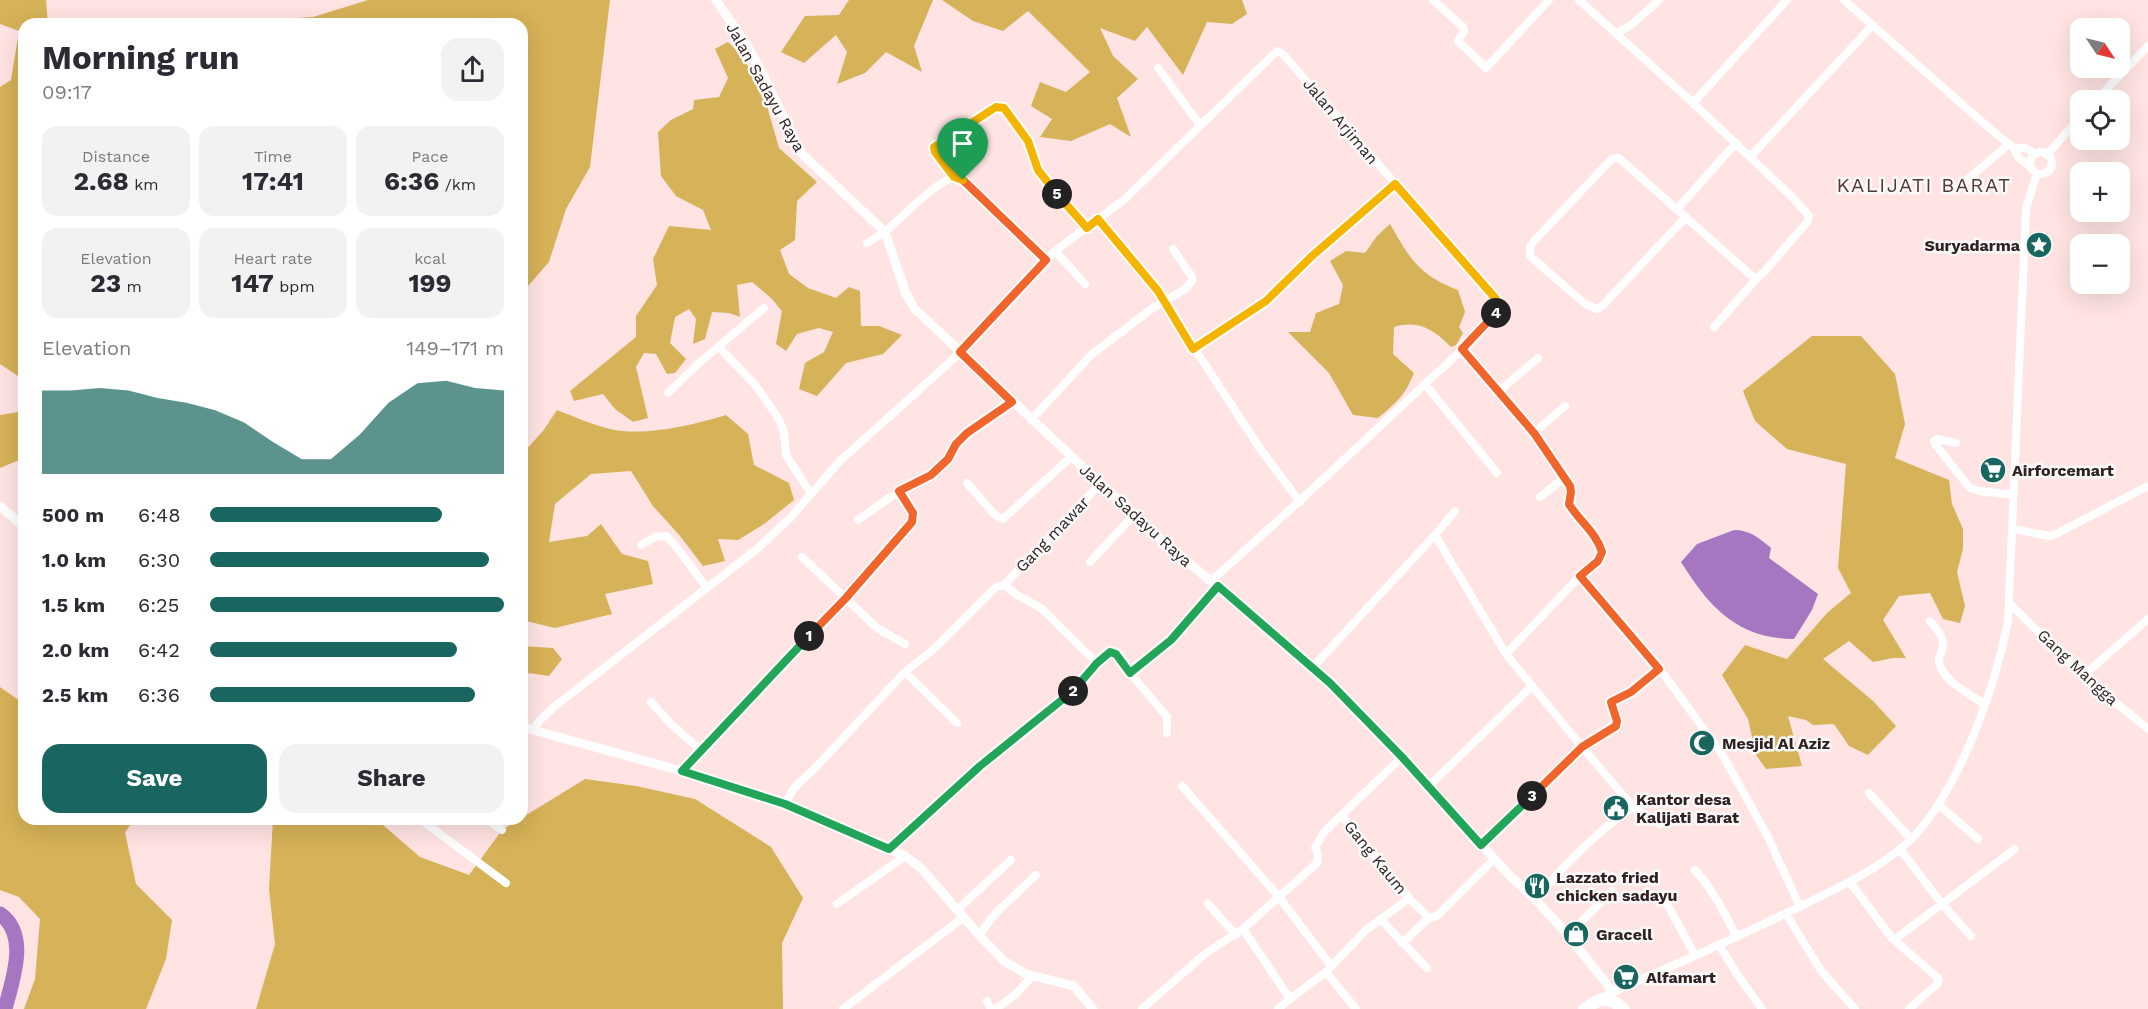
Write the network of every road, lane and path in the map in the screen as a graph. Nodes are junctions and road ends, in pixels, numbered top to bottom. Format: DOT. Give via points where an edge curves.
graph roads {
  1 [pos="716,0"];
  2 [pos="1434,0"];
  3 [pos="1549,0"];
  4 [pos="1579,0"];
  5 [pos="1659,0"];
  6 [pos="1787,0"];
  7 [pos="1844,0"];
  8 [pos="1872,26"];
  9 [pos="1616,34"];
  10 [pos="2148,46"];
  11 [pos="1158,68"];
  12 [pos="2106,90"];
  13 [pos="1693,103"];
  14 [pos="1200,125"];
  15 [pos="2070,129"];
  16 [pos="1736,143"];
  17 [pos="2011,146"];
  18 [pos="2036,154"];
  19 [pos="2047,155"];
  20 [pos="1750,157"];
  21 [pos="2031,166"];
  22 [pos="2037,173"];
  23 [pos="954,177"];
  24 [pos="1395,184"];
  25 [pos="1955,190"];
  26 [pos="1677,209"];
  27 [pos="1686,217"];
  28 [pos="1098,219"];
  29 [pos="1087,228"];
  30 [pos="885,232"];
  31 [pos="867,243"];
  32 [pos="1173,249"];
  33 [pos="1055,251"];
  34 [pos="1046,260"];
  35 [pos="1758,277"];
  36 [pos="1085,284"];
  37 [pos="1164,303"];
  38 [pos="764,308"];
  39 [pos="1714,327"];
  40 [pos="719,347"];
  41 [pos="1193,349"];
  42 [pos="1462,349"];
  43 [pos="960,352"];
  44 [pos="1538,358"];
  45 [pos="1425,384"];
  46 [pos="1499,391"];
  47 [pos="668,393"];
  48 [pos="1012,402"];
  49 [pos="1565,406"];
  50 [pos="1031,420"];
  51 [pos="1534,433"];
  52 [pos="1956,443"];
  53 [pos="1071,457"];
  54 [pos="1497,473"];
  55 [pos="1564,478"];
  56 [pos="967,483"];
  57 [pos="1100,484"];
  58 [pos="2148,486"];
  59 [pos="899,491"];
  60 [pos="811,494"];
  61 [pos="2013,495"];
  62 [pos="1540,497"];
  63 [pos="1300,501"];
  64 [pos="0,506"];
  65 [pos="1455,511"];
  66 [pos="1134,515"];
  67 [pos="858,520"];
  68 [pos="18,522"];
  69 [pos="2013,529"];
  70 [pos="1435,535"];
  71 [pos="641,545"];
  72 [pos="802,557"];
  73 [pos="1090,562"];
  74 [pos="1580,576"];
  75 [pos="1215,583"];
  76 [pos="1004,585"];
  77 [pos="706,587"];
  78 [pos="845,599"];
  79 [pos="2010,603"];
  80 [pos="2148,619"];
  81 [pos="1930,621"];
  82 [pos="904,644"];
  83 [pos="1506,654"];
  84 [pos="1097,663"];
  85 [pos="1313,667"];
  86 [pos="1659,669"];
  87 [pos="905,672"];
  88 [pos="1130,673"];
  89 [pos="2083,676"];
  90 [pos="1532,687"];
  91 [pos="651,702"];
  92 [pos="1984,704"];
  93 [pos="957,723"];
  94 [pos="528,728"];
  95 [pos="534,729"];
  96 [pos="2148,729"];
  97 [pos="1167,733"];
  98 [pos="1582,747"];
  99 [pos="700,750"];
  100 [pos="1402,757"];
  101 [pos="682,771"];
  102 [pos="1182,786"];
  103 [pos="1429,786"];
  104 [pos="1869,793"];
  105 [pos="785,804"];
  106 [pos="1939,805"];
  107 [pos="1633,807"];
  108 [pos="1341,815"];
  109 [pos="1660,824"];
  110 [pos="430,825"];
  111 [pos="495,825"];
  112 [pos="502,830"];
  113 [pos="1911,839"];
  114 [pos="1978,839"];
  115 [pos="1481,845"];
  116 [pos="889,849"];
  117 [pos="1900,849"];
  118 [pos="2015,849"];
  119 [pos="905,856"];
  120 [pos="1494,859"];
  121 [pos="1011,860"];
  122 [pos="1695,870"];
  123 [pos="1036,875"];
  124 [pos="1850,882"];
  125 [pos="506,884"];
  126 [pos="1612,891"];
  127 [pos="1662,895"];
  128 [pos="1279,897"];
  129 [pos="1410,899"];
  130 [pos="1535,899"];
  131 [pos="837,904"];
  132 [pos="1208,904"];
  133 [pos="1942,904"];
  134 [pos="1800,907"];
  135 [pos="961,913"];
  136 [pos="1786,914"];
  137 [pos="1429,918"];
  138 [pos="1380,919"];
  139 [pos="1243,929"];
  140 [pos="979,935"];
  141 [pos="1236,935"];
  142 [pos="1568,935"];
  143 [pos="1971,936"];
  144 [pos="1737,937"];
  145 [pos="1894,940"];
  146 [pos="1402,943"];
  147 [pos="1719,945"];
  148 [pos="1695,955"];
  149 [pos="1427,968"];
  150 [pos="1328,969"];
  151 [pos="1032,976"];
  152 [pos="1613,993"];
  153 [pos="1290,999"];
  154 [pos="1601,999"];
  155 [pos="843,1009"];
  156 [pos="996,1009"];
  157 [pos="1093,1009"];
  158 [pos="1142,1009"];
  159 [pos="1278,1009"];
  160 [pos="1291,1009"];
  161 [pos="1356,1009"];
  162 [pos="1584,1009"];
  163 [pos="1624,1009"];
  164 [pos="1762,1009"];
  165 [pos="1856,1009"];
  166 [pos="1909,1009"];
  1 -- 30 [label="street, Jalan Sadayu Raya" via="758,64 801,154"];
  2 -- 3 [label="street" via="1463,27 1458,41 1486,68"];
  4 -- 9 [label="street"];
  5 -- 9 [label="street"];
  6 -- 13 [label="street"];
  7 -- 8 [label="street"];
  8 -- 17 [label="street"];
  8 -- 20 [label="street"];
  9 -- 13 [label="street"];
  10 -- 12 [label="street"];
  11 -- 14 [label="street"];
  13 -- 16 [label="street"];
  14 -- 24 [label="street, Jalan Arjiman" via="1273,53 1280,51"];
  14 -- 28 [label="street, Jalan Arjiman" via="1125,199"];
  15 -- 19 [label="street"];
  16 -- 20 [label="street"];
  16 -- 26 [label="street"];
  17 -- 18 [label="street"];
  17 -- 21 [label="street"];
  17 -- 25 [label="street"];
  18 -- 19 [label="street"];
  18 -- 21 [label="street" via="2031,158"];
  19 -- 22 [label="street" via="2050,169 2044,174"];
  20 -- 35 [label="street" via="1809,216"];
  21 -- 22 [label="street"];
  22 -- 61 [label="street" via="2026,208"];
  23 -- 29 [label="street" via="935,152 935,145 996,107 1004,108 1028,141 1042,177"];
  23 -- 30 [label="street" via="930,192"];
  23 -- 34 [label="street" via="963,180"];
  24 -- 41 [label="street" via="1266,301"];
  24 -- 42 [label="street, Jalan Arjiman" via="1499,304 1496,314"];
  26 -- 27 [label="street"];
  26 -- 27 [label="street" via="1619,158 1612,159 1534,241 1530,256 1585,304 1597,309"];
  27 -- 35 [label="street" via="1753,277"];
  28 -- 29 [label="street, Jalan Arjiman"];
  28 -- 37 [label="street"];
  29 -- 33 [label="street, Jalan Arjiman"];
  30 -- 31 [label="street"];
  30 -- 43 [label="street, Jalan Sadayu Raya" via="910,303"];
  32 -- 37 [label="street" via="1192,281"];
  33 -- 34 [label="street, Jalan Arjiman"];
  33 -- 36 [label="street"];
  34 -- 43 [label="street, Jalan Arjiman"];
  35 -- 39 [label="street"];
  37 -- 41 [label="street"];
  37 -- 50 [label="street" via="1091,355"];
  38 -- 40 [label="street"];
  40 -- 47 [label="street"];
  40 -- 60 [label="street" via="756,386 779,419 786,455"];
  41 -- 63 [label="street"];
  42 -- 45 [label="street, Jalan Arjiman"];
  42 -- 46 [label="street"];
  43 -- 48 [label="street, Jalan Sadayu Raya"];
  43 -- 60 [label="street, Jalan Arjiman" via="840,461"];
  44 -- 46 [label="street"];
  45 -- 54 [label="street"];
  45 -- 63 [label="street, Jalan Arjiman"];
  46 -- 51 [label="street"];
  48 -- 50 [label="street, Jalan Sadayu Raya"];
  48 -- 59 [label="street" via="967,433 931,475"];
  49 -- 51 [label="street"];
  50 -- 53 [label="street, Jalan Sadayu Raya"];
  51 -- 55 [label="street"];
  52 -- 61 [label="street" via="1937,438 1934,441 1969,487"];
  53 -- 56 [label="street" via="1004,519 995,515"];
  53 -- 57 [label="street, Jalan Sadayu Raya"];
  55 -- 62 [label="street"];
  55 -- 74 [label="street" via="1572,489 1569,504 1602,552 1598,561"];
  57 -- 66 [label="street, Jalan Sadayu Raya"];
  57 -- 76 [label="street, Gang mawar"];
  58 -- 69 [label="street" via="2056,534"];
  59 -- 67 [label="street"];
  59 -- 78 [label="street" via="913,513 912,522"];
  60 -- 77 [label="street, Jalan Arjiman" via="757,549"];
  61 -- 69 [label="street"];
  63 -- 75 [label="street, Jalan Arjiman"];
  64 -- 68 [label="street"];
  65 -- 70 [label="street"];
  66 -- 73 [label="street"];
  66 -- 75 [label="street, Jalan Sadayu Raya"];
  69 -- 79 [label="street"];
  70 -- 83 [label="street"];
  70 -- 85 [label="street"];
  71 -- 77 [label="street" via="655,537 667,537"];
  72 -- 78 [label="street"];
  74 -- 83 [label="street"];
  74 -- 86 [label="street"];
  75 -- 85 [label="street, Jalan Sadayu Raya"];
  75 -- 88 [label="street, Jalan Arjiman" via="1171,640"];
  76 -- 84 [label="street" via="1041,608"];
  76 -- 87 [label="street, Gang mawar" via="996,586 935,648"];
  77 -- 95 [label="street, Jalan Arjiman" via="554,707"];
  78 -- 82 [label="street" via="877,628"];
  78 -- 99 [label="street"];
  79 -- 89 [label="street, Gang Mangga"];
  79 -- 92 [label="street" via="2003,645"];
  80 -- 89 [label="street"];
  81 -- 92 [label="street" via="1944,642 1941,667"];
  83 -- 90 [label="street"];
  84 -- 88 [label="street" via="1114,652"];
  84 -- 116 [label="street" via="1063,701 989,759"];
  85 -- 100 [label="street, Jalan Sadayu Raya"];
  86 -- 98 [label="street" via="1631,692 1614,700 1611,705 1616,726"];
  86 -- 134 [label="street" via="1743,790"];
  87 -- 93 [label="street"];
  87 -- 105 [label="street, Gang mawar" via="801,780"];
  88 -- 97 [label="street" via="1167,717"];
  89 -- 96 [label="street, Gang Mangga"];
  90 -- 98 [label="street"];
  90 -- 103 [label="street"];
  91 -- 99 [label="street"];
  92 -- 106 [label="street" via="1958,771"];
  94 -- 95 [label="street"];
  95 -- 101 [label="street"];
  98 -- 107 [label="street"];
  98 -- 115 [label="street"];
  99 -- 101 [label="street"];
  100 -- 103 [label="street, Jalan Sadayu Raya"];
  100 -- 108 [label="street"];
  101 -- 105 [label="street"];
  102 -- 128 [label="street"];
  103 -- 115 [label="street, Jalan Sadayu Raya"];
  104 -- 113 [label="street"];
  105 -- 116 [label="street"];
  106 -- 113 [label="street"];
  106 -- 114 [label="street"];
  107 -- 109 [label="street"];
  107 -- 130 [label="street" via="1578,853"];
  108 -- 128 [label="street" via="1316,842 1317,864"];
  108 -- 129 [label="street, Gang Kaum"];
  110 -- 125 [label="street"];
  111 -- 112 [label="street"];
  113 -- 117 [label="street"];
  115 -- 120 [label="street, Jalan Sadayu Raya"];
  116 -- 119 [label="street"];
  117 -- 124 [label="street"];
  117 -- 133 [label="street"];
  118 -- 133 [label="street"];
  119 -- 131 [label="street"];
  119 -- 135 [label="street" via="921,868"];
  120 -- 130 [label="street, Jalan Sadayu Raya"];
  120 -- 137 [label="street" via="1437,916"];
  121 -- 135 [label="street"];
  122 -- 144 [label="street"];
  123 -- 140 [label="street"];
  124 -- 134 [label="street"];
  124 -- 145 [label="street"];
  126 -- 142 [label="street"];
  127 -- 148 [label="street"];
  128 -- 139 [label="street"];
  128 -- 150 [label="street"];
  129 -- 137 [label="street, Gang Kaum"];
  129 -- 138 [label="street, Gang Kaum"];
  130 -- 142 [label="street, Jalan Sadayu Raya"];
  132 -- 141 [label="street"];
  133 -- 143 [label="street"];
  133 -- 145 [label="street"];
  134 -- 136 [label="street"];
  135 -- 140 [label="street"];
  135 -- 155 [label="street"];
  136 -- 144 [label="street"];
  136 -- 165 [label="street" via="1822,972"];
  137 -- 146 [label="street"];
  138 -- 146 [label="street"];
  138 -- 150 [label="street, Gang Kaum"];
  139 -- 141 [label="street"];
  139 -- 153 [label="street"];
  140 -- 151 [label="street" via="1004,961"];
  141 -- 158 [label="street" via="1206,953"];
  142 -- 152 [label="street, Jalan Sadayu Raya"];
  144 -- 147 [label="street"];
  145 -- 166 [label="street" via="1939,980"];
  146 -- 149 [label="street"];
  147 -- 148 [label="street"];
  147 -- 164 [label="street"];
  148 -- 152 [label="street"];
  150 -- 153 [label="street, Gang Kaum"];
  150 -- 161 [label="street"];
  151 -- 156 [label="street"];
  151 -- 157 [label="street" via="1074,986"];
  152 -- 154 [label="street"];
  153 -- 159 [label="street, Gang Kaum"];
  153 -- 160 [label="street"];
  154 -- 162 [label="main road"];
  154 -- 163 [label="main road"];
}
